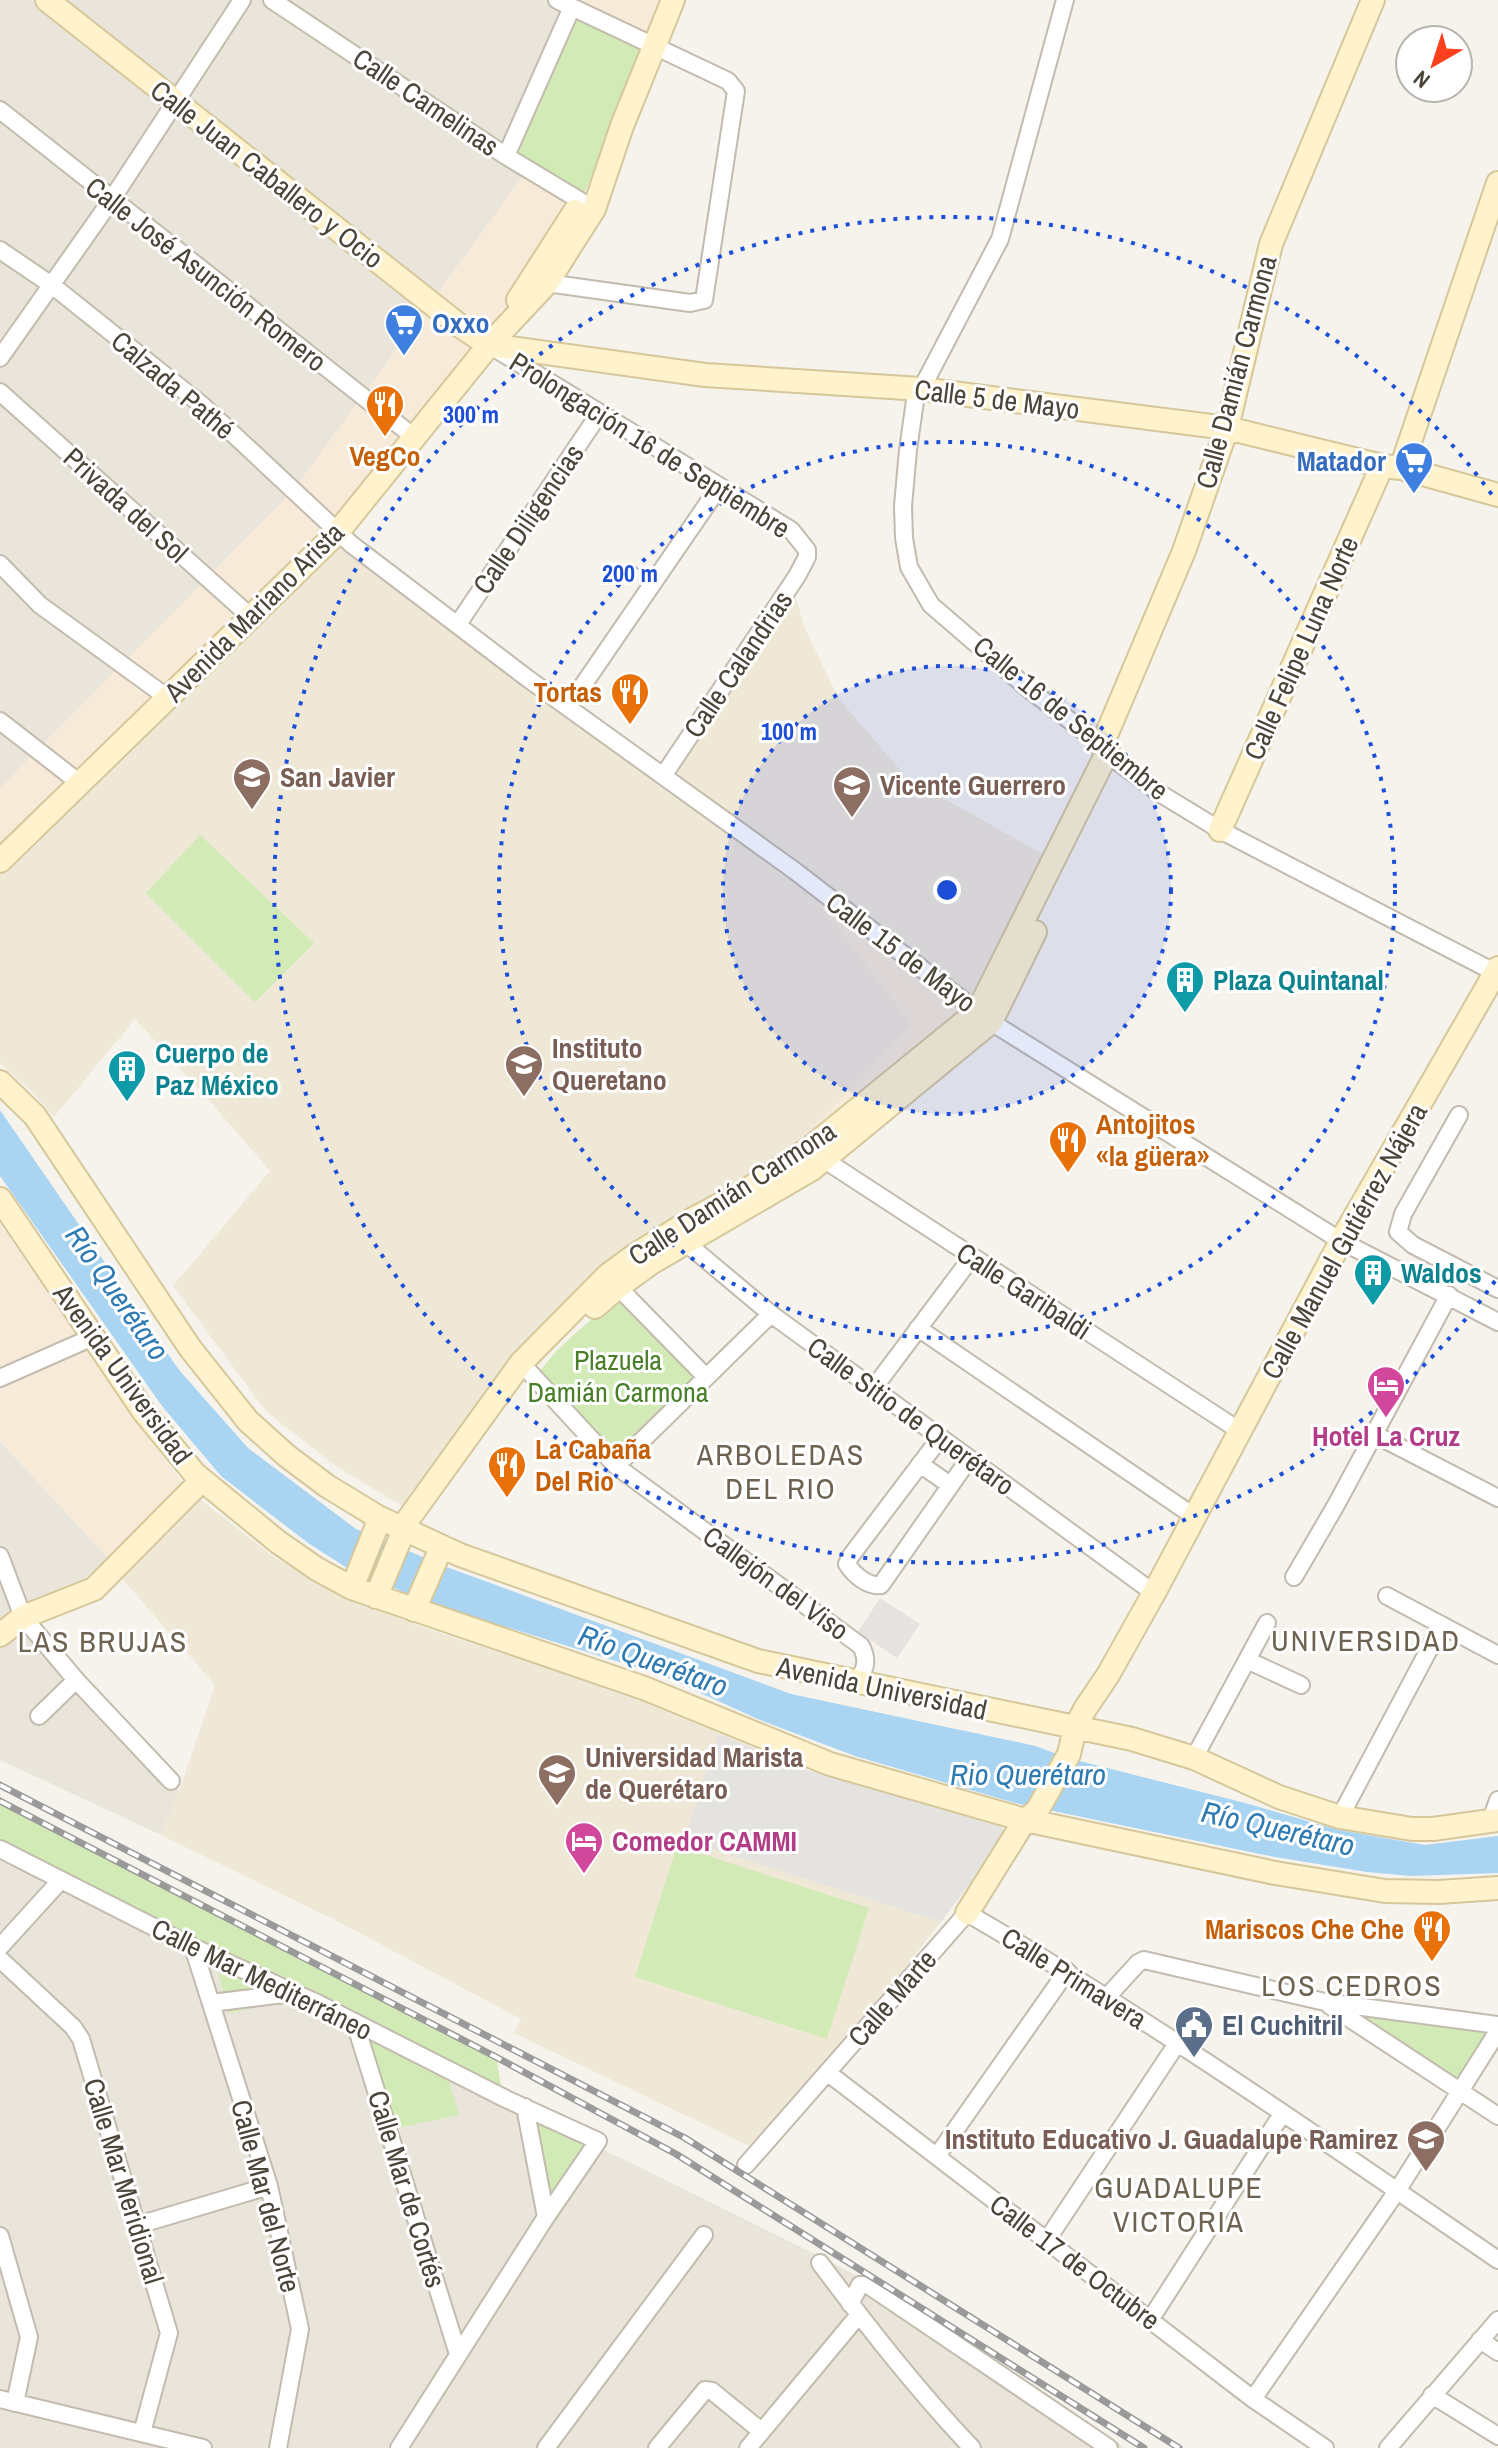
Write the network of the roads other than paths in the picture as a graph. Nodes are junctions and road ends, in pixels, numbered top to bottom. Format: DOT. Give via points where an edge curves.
graph roads {
  1 [pos="47,0"];
  2 [pos="242,0"];
  3 [pos="272,0"];
  4 [pos="659,0"];
  5 [pos="673,0"];
  6 [pos="1065,0"];
  7 [pos="1373,0"];
  8 [pos="565,3"];
  9 [pos="650,44"];
  10 [pos="176,102"];
  11 [pos="0,110"];
  12 [pos="506,156"];
  13 [pos="1498,183"];
  14 [pos="112,199"];
  15 [pos="588,205"];
  16 [pos="0,250"];
  17 [pos="547,283"];
  18 [pos="53,286"];
  19 [pos="489,345"];
  20 [pos="0,358"];
  21 [pos="921,389"];
  22 [pos="0,392"];
  23 [pos="599,414"];
  24 [pos="1227,428"];
  25 [pos="414,437"];
  26 [pos="1392,467"];
  27 [pos="719,487"];
  28 [pos="1498,495"];
  29 [pos="337,533"];
  30 [pos="807,550"];
  31 [pos="0,564"];
  32 [pos="252,618"];
  33 [pos="458,624"];
  34 [pos="168,698"];
  35 [pos="568,707"];
  36 [pos="0,721"];
  37 [pos="1109,753"];
  38 [pos="663,776"];
  39 [pos="81,784"];
  40 [pos="1220,830"];
  41 [pos="0,861"];
  42 [pos="1497,972"];
  43 [pos="984,1016"];
  44 [pos="0,1082"];
  45 [pos="1459,1115"];
  46 [pos="816,1154"];
  47 [pos="0,1199"];
  48 [pos="678,1237"];
  49 [pos="1341,1241"];
  50 [pos="972,1257"];
  51 [pos="618,1287"];
  52 [pos="1498,1289"];
  53 [pos="1449,1295"];
  54 [pos="771,1314"];
  55 [pos="1498,1322"];
  56 [pos="918,1328"];
  57 [pos="93,1337"];
  58 [pos="526,1368"];
  59 [pos="706,1377"];
  60 [pos="0,1378"];
  61 [pos="877,1382"];
  62 [pos="1240,1431"];
  63 [pos="1374,1434"];
  64 [pos="940,1438"];
  65 [pos="969,1459"];
  66 [pos="920,1464"];
  67 [pos="616,1466"];
  68 [pos="201,1481"];
  69 [pos="950,1485"];
  70 [pos="1498,1498"];
  71 [pos="1195,1517"];
  72 [pos="376,1526"];
  73 [pos="408,1537"];
  74 [pos="440,1554"];
  75 [pos="0,1556"];
  76 [pos="1294,1577"];
  77 [pos="355,1581"];
  78 [pos="1154,1593"];
  79 [pos="385,1595"];
  80 [pos="1387,1596"];
  81 [pos="416,1605"];
  82 [pos="23,1617"];
  83 [pos="1267,1623"];
  84 [pos="1442,1625"];
  85 [pos="0,1635"];
  86 [pos="1498,1655"];
  87 [pos="1247,1660"];
  88 [pos="76,1680"];
  89 [pos="856,1684"];
  90 [pos="1301,1685"];
  91 [pos="39,1716"];
  92 [pos="1075,1728"];
  93 [pos="1194,1758"];
  94 [pos="171,1781"];
  95 [pos="1498,1800"];
  96 [pos="1031,1816"];
  97 [pos="1340,1817"];
  98 [pos="1494,1821"];
  99 [pos="0,1849"];
  100 [pos="60,1881"];
  101 [pos="1498,1888"];
  102 [pos="967,1913"];
  103 [pos="0,1947"];
  104 [pos="193,1947"];
  105 [pos="0,1959"];
  106 [pos="1067,1971"];
  107 [pos="294,1993"];
  108 [pos="1107,1997"];
  109 [pos="1325,2002"];
  110 [pos="211,2003"];
  111 [pos="355,2023"];
  112 [pos="1498,2025"];
  113 [pos="1498,2031"];
  114 [pos="1178,2042"];
  115 [pos="828,2073"];
  116 [pos="1461,2091"];
  117 [pos="525,2107"];
  118 [pos="1282,2114"];
  119 [pos="1498,2116"];
  120 [pos="937,2156"];
  121 [pos="746,2165"];
  122 [pos="269,2186"];
  123 [pos="1397,2191"];
  124 [pos="546,2217"];
  125 [pos="138,2225"];
  126 [pos="704,2235"];
  127 [pos="0,2236"];
  128 [pos="1047,2240"];
  129 [pos="1498,2260"];
  130 [pos="820,2263"];
  131 [pos="854,2310"];
  132 [pos="1150,2320"];
  133 [pos="1498,2320"];
  134 [pos="1480,2340"];
  135 [pos="1498,2352"];
  136 [pos="458,2354"];
  137 [pos="1432,2395"];
  138 [pos="1253,2399"];
  139 [pos="8,2401"];
  140 [pos="761,2431"];
  141 [pos="142,2433"];
  142 [pos="1498,2436"];
  143 [pos="1394,2446"];
  144 [pos="203,2448"];
  145 [pos="278,2448"];
  146 [pos="399,2448"];
  147 [pos="546,2448"];
  148 [pos="657,2448"];
  149 [pos="748,2448"];
  150 [pos="972,2448"];
  151 [pos="1109,2448"];
  152 [pos="1325,2448"];
  1 -- 10 [label="street, Calle Juan Caballero y Ocio"];
  2 -- 10 [label="street"];
  3 -- 12 [label="street, Calle Camelinas"];
  4 -- 9 [label="street"];
  5 -- 9 [label="street"];
  6 -- 21 [label="street, Calle 16 de Septiembre" via="1000,239"];
  7 -- 24 [label="street, Calle Damián Carmona" via="1271,244"];
  8 -- 9 [label="street"];
  8 -- 12 [label="street"];
  9 -- 15 [label="street"];
  9 -- 17 [label="street" via="728,81 736,91 704,300 690,303"];
  10 -- 14 [label="street"];
  10 -- 19 [label="street, Calle Juan Caballero y Ocio"];
  11 -- 14 [label="street, Calle José Asunción Romero"];
  12 -- 15 [label="street, Calle Camelinas"];
  13 -- 26 [label="street, Calle Felipe Luna Norte"];
  14 -- 18 [label="street"];
  14 -- 25 [label="street, Calle José Asunción Romero"];
  15 -- 17 [label="street"];
  15 -- 19 [label="street"];
  16 -- 18 [label="street, Calzada Pathé"];
  17 -- 19 [label="street"];
  18 -- 20 [label="street"];
  18 -- 29 [label="street, Calzada Pathé" via="202,405"];
  19 -- 21 [label="street, Calle 5 de Mayo" via="705,375"];
  19 -- 23 [label="street, Prolongación 16 de Septiembre"];
  19 -- 25 [label="street, Avenida Mariano Arista"];
  21 -- 24 [label="street, Calle 5 de Mayo"];
  21 -- 37 [label="street, Calle 16 de Septiembre" via="915,401 903,506 909,567 931,605"];
  22 -- 32 [label="street, Privada del Sol"];
  23 -- 27 [label="street, Prolongación 16 de Septiembre"];
  23 -- 33 [label="street, Calle Diligencias"];
  24 -- 26 [label="street, Calle 5 de Mayo"];
  24 -- 37 [label="street, Calle Damián Carmona"];
  25 -- 29 [label="street, Avenida Mariano Arista"];
  26 -- 28 [label="street, Calle 5 de Mayo"];
  26 -- 40 [label="street, Calle Felipe Luna Norte"];
  27 -- 30 [label="street, Prolongación 16 de Septiembre" via="791,530"];
  27 -- 35 [label="street"];
  29 -- 32 [label="street, Avenida Mariano Arista"];
  29 -- 33 [label="street, Calle 15 de Mayo"];
  30 -- 38 [label="street, Calle Calandrias" via="797,576"];
  31 -- 34 [label="street" via="40,605"];
  32 -- 34 [label="street, Avenida Mariano Arista"];
  33 -- 35 [label="street, Calle 15 de Mayo"];
  34 -- 39 [label="street, Avenida Mariano Arista"];
  35 -- 38 [label="street, Calle 15 de Mayo"];
  36 -- 39 [label="street"];
  37 -- 40 [label="street, Calle 16 de Septiembre" via="1161,794"];
  37 -- 43 [label="street, Calle Damián Carmona"];
  38 -- 43 [label="street, Calle 15 de Mayo"];
  39 -- 41 [label="street, Avenida Mariano Arista"];
  40 -- 42 [label="street, Calle 16 de Septiembre"];
  42 -- 49 [label="street, Calle Manuel Gutiérrez Nájera"];
  43 -- 46 [label="street, Calle Damián Carmona"];
  43 -- 49 [label="street, Calle 15 de Mayo"];
  44 -- 72 [label="street, Avenida Universidad" via="35,1116 190,1348 248,1421"];
  45 -- 52 [label="street" via="1398,1232"];
  46 -- 48 [label="street, Calle Damián Carmona" via="744,1192"];
  46 -- 50 [label="street, Calle Garibaldi"];
  47 -- 57 [label="street, Avenida Universidad"];
  48 -- 51 [label="street, Calle Damián Carmona"];
  48 -- 54 [label="street, Calle Sitio de Querétaro"];
  48 -- 58 [label="street, Calle Damián Carmona" via="608,1275"];
  49 -- 53 [label="street, Calle 15 de Mayo"];
  49 -- 62 [label="street, Calle Manuel Gutiérrez Nájera"];
  50 -- 56 [label="street"];
  50 -- 62 [label="street, Calle Garibaldi"];
  51 -- 58 [label="street, Calle Damián Carmona"];
  51 -- 59 [label="street"];
  53 -- 55 [label="street, Calle 15 de Mayo"];
  53 -- 63 [label="street"];
  54 -- 59 [label="street"];
  54 -- 61 [label="street, Calle Sitio de Querétaro"];
  56 -- 61 [label="street"];
  56 -- 71 [label="street"];
  57 -- 60 [label="street"];
  57 -- 68 [label="street, Avenida Universidad" via="144,1412"];
  58 -- 67 [label="street, Callejón del Viso"];
  58 -- 73 [label="street, Calle Damián Carmona" via="501,1411"];
  59 -- 67 [label="street"];
  61 -- 64 [label="street, Calle Sitio de Querétaro"];
  62 -- 71 [label="street, Calle Manuel Gutiérrez Nájera"];
  63 -- 70 [label="street"];
  63 -- 76 [label="street"];
  64 -- 65 [label="street, Calle Sitio de Querétaro"];
  64 -- 66 [label="street"];
  65 -- 69 [label="street"];
  65 -- 78 [label="street, Calle Sitio de Querétaro"];
  66 -- 69 [label="street"];
  66 -- 69 [label="street" via="847,1564 869,1584 881,1585"];
  67 -- 89 [label="street, Callejón del Viso" via="861,1646 867,1656"];
  68 -- 77 [label="street, Avenida Universidad" via="317,1569"];
  68 -- 82 [label="street" via="94,1589"];
  71 -- 78 [label="street, Calle Manuel Gutiérrez Nájera"];
  72 -- 73 [label="street, Avenida Universidad"];
  72 -- 77 [label="street"];
  73 -- 74 [label="street, Avenida Universidad"];
  73 -- 79 [label="street, Calle Damián Carmona"];
  74 -- 81 [label="street"];
  74 -- 89 [label="street, Avenida Universidad" via="758,1661"];
  75 -- 82 [label="street"];
  77 -- 79 [label="street, Avenida Universidad"];
  78 -- 92 [label="street, Calle Manuel Gutiérrez Nájera"];
  79 -- 81 [label="street, Avenida Universidad"];
  80 -- 84 [label="street"];
  81 -- 96 [label="street, Avenida Universidad" via="644,1688 830,1764"];
  82 -- 85 [label="street"];
  82 -- 88 [label="street"];
  83 -- 87 [label="street"];
  84 -- 86 [label="street"];
  84 -- 97 [label="street"];
  87 -- 90 [label="street"];
  87 -- 93 [label="street"];
  88 -- 91 [label="street"];
  88 -- 94 [label="street"];
  89 -- 92 [label="street, Avenida Universidad"];
  92 -- 93 [label="street, Avenida Universidad"];
  92 -- 96 [label="street, Calle Manuel Gutiérrez Nájera" via="1069,1754"];
  93 -- 97 [label="street, Avenida Universidad" via="1279,1797"];
  95 -- 98 [label="street"];
  96 -- 101 [label="street, Avenida Universidad" via="1275,1873 1385,1891"];
  96 -- 102 [label="street, Calle Marte"];
  97 -- 98 [label="street, Avenida Universidad" via="1412,1829"];
  99 -- 100 [label="street, Calle Mar Mediterráneo"];
  100 -- 103 [label="street"];
  100 -- 104 [label="street, Calle Mar Mediterráneo"];
  102 -- 106 [label="street, Calle Primavera"];
  102 -- 115 [label="street, Calle Marte"];
  104 -- 107 [label="street, Calle Mar Mediterráneo"];
  104 -- 110 [label="street, Calle Mar del Norte"];
  105 -- 125 [label="street, Calle Mar Meridional" via="81,2039"];
  106 -- 108 [label="street, Calle Primavera"];
  106 -- 120 [label="street"];
  107 -- 110 [label="street"];
  107 -- 111 [label="street, Calle Mar Mediterráneo"];
  108 -- 109 [label="street" via="1144,1960"];
  108 -- 114 [label="street, Calle Primavera"];
  109 -- 112 [label="street"];
  109 -- 116 [label="street"];
  110 -- 122 [label="street, Calle Mar del Norte"];
  111 -- 117 [label="street, Calle Mar Mediterráneo"];
  111 -- 136 [label="street, Calle Mar de Cortés"];
  113 -- 116 [label="street"];
  114 -- 118 [label="street, Calle Primavera"];
  114 -- 128 [label="street"];
  115 -- 120 [label="street, Calle 17 de Octubre"];
  115 -- 121 [label="street, Calle Marte"];
  116 -- 119 [label="street"];
  116 -- 123 [label="street"];
  117 -- 124 [label="street"];
  117 -- 124 [label="street, Calle Mar Mediterráneo" via="598,2141"];
  118 -- 123 [label="street, Calle Primavera"];
  118 -- 132 [label="street"];
  120 -- 128 [label="street, Calle 17 de Octubre"];
  122 -- 125 [label="street"];
  122 -- 145 [label="street, Calle Mar del Norte" via="300,2329"];
  123 -- 129 [label="street, Calle Primavera"];
  123 -- 138 [label="street"];
  124 -- 136 [label="street, Calle Mar Mediterráneo"];
  125 -- 141 [label="street, Calle Mar Meridional" via="169,2333"];
  126 -- 147 [label="street"];
  127 -- 139 [label="street" via="29,2337"];
  128 -- 132 [label="street, Calle 17 de Octubre"];
  130 -- 131 [label="street"];
  131 -- 140 [label="street"];
  131 -- 150 [label="street"];
  131 -- 151 [label="street" via="860,2285 868,2285"];
  132 -- 138 [label="street, Calle 17 de Octubre"];
  133 -- 134 [label="street"];
  134 -- 135 [label="street"];
  134 -- 137 [label="street"];
  136 -- 146 [label="street, Calle Mar Mediterráneo"];
  137 -- 142 [label="street"];
  137 -- 143 [label="street"];
  138 -- 152 [label="street, Calle 17 de Octubre"];
  139 -- 141 [label="street"];
  140 -- 148 [label="street" via="705,2390"];
  140 -- 149 [label="street"];
  141 -- 144 [label="street"];
}
